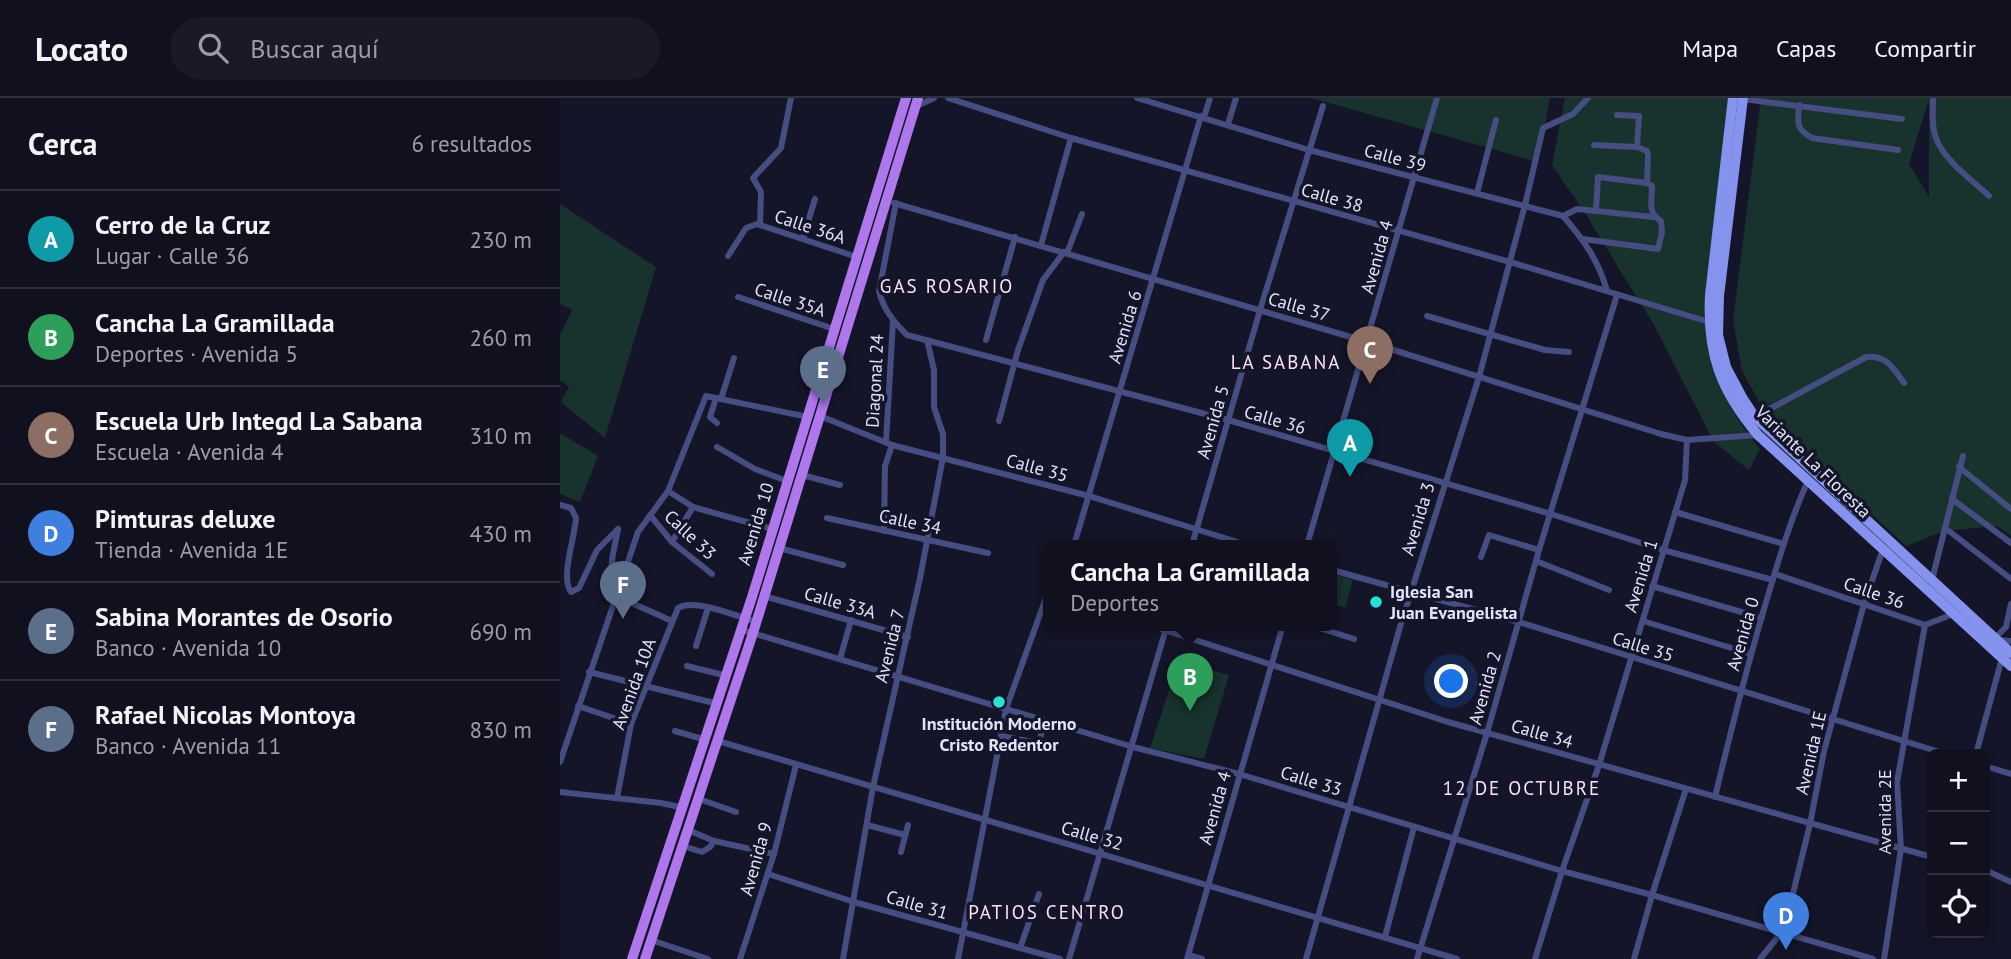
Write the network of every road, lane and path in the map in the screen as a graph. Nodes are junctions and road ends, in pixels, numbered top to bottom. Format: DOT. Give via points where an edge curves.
graph roads {
  1 [pos="791,98"];
  2 [pos="906,98"];
  3 [pos="934,98"];
  4 [pos="948,98"];
  5 [pos="1137,98"];
  6 [pos="1210,98"];
  7 [pos="1236,98"];
  8 [pos="1437,98"];
  9 [pos="1588,98"];
  10 [pos="1739,98"];
  11 [pos="1933,98"];
  12 [pos="916,102"];
  13 [pos="1799,105"];
  14 [pos="1323,106"];
  15 [pos="1617,115"];
  16 [pos="1203,117"];
  17 [pos="1902,119"];
  18 [pos="1496,120"];
  19 [pos="1228,124"];
  20 [pos="1071,138"];
  21 [pos="1594,145"];
  22 [pos="1637,147"];
  23 [pos="1309,150"];
  24 [pos="1898,150"];
  25 [pos="1185,170"];
  26 [pos="1415,178"];
  27 [pos="1647,183"];
  28 [pos="1477,194"];
  29 [pos="1989,196"];
  30 [pos="815,200"];
  31 [pos="886,200"];
  32 [pos="1293,202"];
  33 [pos="1525,205"];
  34 [pos="1596,210"];
  35 [pos="1082,214"];
  36 [pos="1563,216"];
  37 [pos="1653,216"];
  38 [pos="760,225"];
  39 [pos="1398,232"];
  40 [pos="1014,237"];
  41 [pos="803,238"];
  42 [pos="1583,239"];
  43 [pos="1041,245"];
  44 [pos="1065,252"];
  45 [pos="728,256"];
  46 [pos="857,257"];
  47 [pos="1510,262"];
  48 [pos="1154,278"];
  49 [pos="1606,291"];
  50 [pos="1617,295"];
  51 [pos="1714,296"];
  52 [pos="738,297"];
  53 [pos="1260,310"];
  54 [pos="1427,316"];
  55 [pos="893,321"];
  56 [pos="1709,322"];
  57 [pos="834,329"];
  58 [pos="1491,333"];
  59 [pos="986,340"];
  60 [pos="927,341"];
  61 [pos="1368,342"];
  62 [pos="1569,352"];
  63 [pos="734,358"];
  64 [pos="1015,363"];
  65 [pos="1479,377"];
  66 [pos="1904,383"];
  67 [pos="1120,391"];
  68 [pos="718,399"];
  69 [pos="1581,409"];
  70 [pos="808,416"];
  71 [pos="820,416"];
  72 [pos="1755,417"];
  73 [pos="1228,420"];
  74 [pos="999,421"];
  75 [pos="717,423"];
  76 [pos="1758,435"];
  77 [pos="1687,440"];
  78 [pos="889,443"];
  79 [pos="717,447"];
  80 [pos="1333,451"];
  81 [pos="1963,456"];
  82 [pos="943,457"];
  83 [pos="1959,467"];
  84 [pos="802,475"];
  85 [pos="788,481"];
  86 [pos="1808,481"];
  87 [pos="1444,482"];
  88 [pos="839,485"];
  89 [pos="668,491"];
  90 [pos="1088,496"];
  91 [pos="1952,499"];
  92 [pos="560,505"];
  93 [pos="693,507"];
  94 [pos="2011,509"];
  95 [pos="1675,512"];
  96 [pos="1551,513"];
  97 [pos="650,515"];
  98 [pos="827,518"];
  99 [pos="1945,528"];
  100 [pos="772,529"];
  101 [pos="1197,529"];
  102 [pos="884,531"];
  103 [pos="927,540"];
  104 [pos="1075,540"];
  105 [pos="1194,540"];
  106 [pos="1231,540"];
  107 [pos="1308,540"];
  108 [pos="672,542"];
  109 [pos="2011,543"];
  110 [pos="1784,544"];
  111 [pos="779,548"];
  112 [pos="1882,549"];
  113 [pos="1539,550"];
  114 [pos="1663,550"];
  115 [pos="988,553"];
  116 [pos="1481,558"];
  117 [pos="1536,561"];
  118 [pos="843,565"];
  119 [pos="1337,571"];
  120 [pos="712,574"];
  121 [pos="1774,577"];
  122 [pos="2011,579"];
  123 [pos="1932,580"];
  124 [pos="1653,586"];
  125 [pos="1609,590"];
  126 [pos="1411,592"];
  127 [pos="615,596"];
  128 [pos="764,596"];
  129 [pos="1864,604"];
  130 [pos="2011,604"];
  131 [pos="684,605"];
  132 [pos="708,608"];
  133 [pos="1043,609"];
  134 [pos="1959,610"];
  135 [pos="1762,618"];
  136 [pos="672,621"];
  137 [pos="851,621"];
  138 [pos="1643,621"];
  139 [pos="1519,622"];
  140 [pos="1925,625"];
  141 [pos="749,626"];
  142 [pos="1166,631"];
  143 [pos="1176,631"];
  144 [pos="1281,631"];
  145 [pos="1329,631"];
  146 [pos="908,636"];
  147 [pos="1354,639"];
  148 [pos="1997,639"];
  149 [pos="2011,640"];
  150 [pos="696,646"];
  151 [pos="1751,654"];
  152 [pos="2007,655"];
  153 [pos="1630,658"];
  154 [pos="840,659"];
  155 [pos="1271,664"];
  156 [pos="687,666"];
  157 [pos="2011,666"];
  158 [pos="589,672"];
  159 [pos="727,676"];
  160 [pos="897,676"];
  161 [pos="646,687"];
  162 [pos="1741,692"];
  163 [pos="1379,698"];
  164 [pos="718,704"];
  165 [pos="578,706"];
  166 [pos="1006,709"];
  167 [pos="1044,720"];
  168 [pos="1833,720"];
  169 [pos="631,724"];
  170 [pos="675,731"];
  171 [pos="1487,733"];
  172 [pos="1001,736"];
  173 [pos="706,740"];
  174 [pos="1903,740"];
  175 [pos="718,741"];
  176 [pos="1133,747"];
  177 [pos="1931,749"];
  178 [pos="1978,749"];
  179 [pos="560,762"];
  180 [pos="796,765"];
  181 [pos="1599,765"];
  182 [pos="1990,768"];
  183 [pos="2011,774"];
  184 [pos="1239,775"];
  185 [pos="873,788"];
  186 [pos="1686,789"];
  187 [pos="560,792"];
  188 [pos="1715,797"];
  189 [pos="617,798"];
  190 [pos="699,799"];
  191 [pos="1350,807"];
  192 [pos="684,808"];
  193 [pos="736,812"];
  194 [pos="986,821"];
  195 [pos="1810,824"];
  196 [pos="867,825"];
  197 [pos="908,825"];
  198 [pos="1414,827"];
  199 [pos="688,830"];
  200 [pos="905,835"];
  201 [pos="1455,839"];
  202 [pos="714,841"];
  203 [pos="683,846"];
  204 [pos="1901,849"];
  205 [pos="901,852"];
  206 [pos="1100,853"];
  207 [pos="774,854"];
  208 [pos="1927,855"];
  209 [pos="1562,872"];
  210 [pos="1990,872"];
  211 [pos="768,874"];
  212 [pos="2011,882"];
  213 [pos="1208,884"];
  214 [pos="1039,894"];
  215 [pos="1652,895"];
  216 [pos="854,902"];
  217 [pos="1318,917"];
  218 [pos="1782,932"];
  219 [pos="964,933"];
  220 [pos="1385,937"];
  221 [pos="651,940"];
  222 [pos="1020,948"];
  223 [pos="1421,948"];
  224 [pos="1853,956"];
  225 [pos="1188,957"];
  226 [pos="632,959"];
  227 [pos="645,959"];
  228 [pos="708,959"];
  229 [pos="740,959"];
  230 [pos="843,959"];
  231 [pos="958,959"];
  232 [pos="1060,959"];
  233 [pos="1069,959"];
  234 [pos="1202,959"];
  235 [pos="1306,959"];
  236 [pos="1417,959"];
  237 [pos="1457,959"];
  238 [pos="1535,959"];
  239 [pos="1634,959"];
  240 [pos="1760,959"];
  241 [pos="1873,959"];
  242 [pos="1884,959"];
  1 -- 38 [label="street" via="781,148 753,178 761,192"];
  2 -- 31 [label="main road, Avenida 10"];
  3 -- 12 [label="street"];
  4 -- 20 [label="street, Calle 38"];
  5 -- 16 [label="street, Calle 39"];
  6 -- 16 [label="street, Avenida 6"];
  7 -- 19 [label="street"];
  8 -- 26 [label="street, Avenida 4"];
  9 -- 33 [label="street, Avenida 3" via="1573,114 1544,128"];
  10 -- 13 [label="street"];
  10 -- 51 [label="main road, Variante La Floresta"];
  11 -- 29 [label="street" via="1937,142"];
  12 -- 31 [label="main road, Avenida 10"];
  13 -- 17 [label="street"];
  13 -- 24 [label="street" via="1798,125 1812,138"];
  14 -- 23 [label="street, Avenida 5"];
  15 -- 22 [label="street" via="1639,116"];
  16 -- 19 [label="street, Calle 39"];
  16 -- 25 [label="street, Avenida 6"];
  18 -- 28 [label="street"];
  19 -- 23 [label="street, Calle 39"];
  20 -- 25 [label="street, Calle 38"];
  20 -- 43 [label="street"];
  21 -- 22 [label="street"];
  22 -- 27 [label="street" via="1647,151"];
  23 -- 26 [label="street, Calle 39"];
  23 -- 32 [label="street, Avenida 5"];
  25 -- 32 [label="street, Calle 38"];
  25 -- 48 [label="street, Avenida 6"];
  26 -- 28 [label="street, Calle 39"];
  26 -- 39 [label="street, Avenida 4"];
  27 -- 34 [label="street" via="1598,177"];
  27 -- 37 [label="street" via="1652,186"];
  28 -- 33 [label="street, Calle 39"];
  30 -- 41 [label="street"];
  31 -- 40 [label="street, Calle 37"];
  31 -- 46 [label="main road, Avenida 10"];
  31 -- 55 [label="street" via="879,291"];
  31 -- 71 [label="main road, Avenida 10"];
  32 -- 39 [label="street, Calle 38"];
  32 -- 53 [label="street, Avenida 5"];
  33 -- 36 [label="street, Calle 39"];
  33 -- 47 [label="street, Avenida 3"];
  34 -- 36 [label="street" via="1577,209"];
  34 -- 37 [label="street"];
  35 -- 44 [label="street"];
  36 -- 42 [label="street"];
  37 -- 42 [label="street" via="1661,221 1658,249"];
  38 -- 41 [label="street, Calle 36A"];
  38 -- 45 [label="street, Calle 36A" via="746,228"];
  39 -- 47 [label="street, Calle 38"];
  39 -- 61 [label="street, Avenida 4"];
  40 -- 43 [label="street, Calle 37"];
  40 -- 59 [label="street"];
  41 -- 46 [label="street, Calle 36A"];
  42 -- 49 [label="street"];
  43 -- 44 [label="street, Calle 37"];
  44 -- 48 [label="street, Calle 37"];
  44 -- 64 [label="street" via="1043,280"];
  46 -- 57 [label="main road, Avenida 10"];
  47 -- 49 [label="street, Calle 38"];
  47 -- 58 [label="street, Avenida 3"];
  48 -- 53 [label="street, Calle 37"];
  48 -- 67 [label="street, Avenida 6"];
  49 -- 50 [label="street, Calle 38"];
  50 -- 56 [label="street, Calle 38"];
  50 -- 69 [label="street, Avenida 2"];
  51 -- 56 [label="main road, Variante La Floresta"];
  51 -- 72 [label="main road, Variante La Floresta" via="1721,352"];
  52 -- 57 [label="street, Calle 35A"];
  53 -- 61 [label="street, Calle 37"];
  53 -- 73 [label="street, Avenida 5"];
  54 -- 58 [label="street"];
  55 -- 60 [label="street, Calle 36" via="907,335"];
  55 -- 78 [label="street, Diagonal 24"];
  56 -- 76 [label="main road, Variante La Floresta" via="1718,372 1734,406"];
  57 -- 70 [label="main road, Avenida 10"];
  58 -- 62 [label="street" via="1545,350"];
  58 -- 65 [label="street, Avenida 3"];
  60 -- 64 [label="street, Calle 36"];
  60 -- 82 [label="street, Avenida 7"];
  61 -- 65 [label="street, Calle 37"];
  61 -- 80 [label="street, Avenida 4"];
  63 -- 68 [label="street"];
  64 -- 67 [label="street, Calle 36"];
  64 -- 74 [label="street"];
  65 -- 69 [label="street, Calle 37"];
  65 -- 87 [label="street, Avenida 3"];
  66 -- 72 [label="street" via="1886,359 1866,356"];
  67 -- 73 [label="street, Calle 36"];
  67 -- 90 [label="street, Avenida 6"];
  68 -- 70 [label="street"];
  68 -- 75 [label="street" via="710,417"];
  68 -- 89 [label="street" via="706,396"];
  69 -- 77 [label="street, Calle 37"];
  69 -- 96 [label="street, Avenida 2"];
  70 -- 85 [label="main road, Avenida 10"];
  71 -- 78 [label="street, Calle 35"];
  71 -- 84 [label="main road, Avenida 10"];
  72 -- 123 [label="main road, Variante La Floresta"];
  73 -- 80 [label="street, Calle 36"];
  73 -- 101 [label="street, Avenida 5"];
  76 -- 77 [label="street, Calle 37"];
  76 -- 86 [label="main road, Variante La Floresta"];
  77 -- 95 [label="street, Avenida 1" via="1685,480"];
  78 -- 82 [label="street, Calle 35"];
  78 -- 102 [label="street, Diagonal 24"];
  79 -- 85 [label="street"];
  80 -- 87 [label="street, Calle 36"];
  80 -- 107 [label="street, Avenida 4"];
  81 -- 83 [label="street"];
  82 -- 90 [label="street, Calle 35"];
  82 -- 103 [label="street, Avenida 7"];
  83 -- 91 [label="street"];
  83 -- 94 [label="street"];
  84 -- 88 [label="street"];
  84 -- 111 [label="main road, Avenida 10"];
  85 -- 100 [label="main road, Avenida 10"];
  86 -- 110 [label="street, Avenida 0"];
  86 -- 112 [label="main road, Variante La Floresta"];
  87 -- 96 [label="street, Calle 36"];
  87 -- 126 [label="street, Avenida 3"];
  89 -- 93 [label="street"];
  89 -- 97 [label="street"];
  90 -- 101 [label="street, Calle 35"];
  90 -- 104 [label="street, Avenida 6"];
  91 -- 99 [label="street"];
  91 -- 109 [label="street"];
  92 -- 127 [label="street" via="571,508 576,518 566,588 570,592 579,588 597,550 618,529 610,574"];
  93 -- 100 [label="street"];
  93 -- 108 [label="street"];
  95 -- 110 [label="street"];
  95 -- 114 [label="street, Avenida 1"];
  96 -- 113 [label="street, Avenida 2"];
  96 -- 114 [label="street, Calle 36"];
  97 -- 108 [label="street, Calle 33"];
  97 -- 127 [label="street" via="638,533"];
  98 -- 102 [label="street, Calle 34"];
  99 -- 122 [label="street"];
  99 -- 123 [label="street"];
  100 -- 141 [label="main road, Avenida 10"];
  101 -- 105 [label="street, Avenida 5"];
  101 -- 106 [label="street, Calle 35"];
  102 -- 103 [label="street, Calle 34"];
  103 -- 115 [label="street, Calle 34"];
  103 -- 146 [label="street, Avenida 7"];
  108 -- 120 [label="street, Calle 33"];
  110 -- 121 [label="street, Avenida 0"];
  111 -- 118 [label="street"];
  111 -- 128 [label="main road, Avenida 10"];
  112 -- 129 [label="street, Avenida 1E"];
  112 -- 134 [label="main road, Variante La Floresta"];
  113 -- 116 [label="street" via="1489,536"];
  113 -- 117 [label="street, Avenida 2"];
  114 -- 121 [label="street, Calle 36"];
  114 -- 124 [label="street, Avenida 1"];
  117 -- 125 [label="street"];
  117 -- 139 [label="street, Avenida 2"];
  119 -- 126 [label="street, Calle 35"];
  121 -- 129 [label="street, Calle 36"];
  121 -- 135 [label="street, Avenida 0"];
  123 -- 134 [label="main road, Variante La Floresta"];
  124 -- 135 [label="street"];
  124 -- 138 [label="street, Avenida 1"];
  126 -- 139 [label="street, Calle 35"];
  126 -- 163 [label="street, Avenida 3"];
  127 -- 136 [label="street"];
  127 -- 158 [label="street"];
  128 -- 137 [label="street, Calle 33A"];
  128 -- 141 [label="main road, Avenida 10"];
  129 -- 140 [label="street, Calle 36"];
  129 -- 168 [label="street, Avenida 1E"];
  130 -- 148 [label="street" via="2006,627"];
  131 -- 132 [label="street, Calle 33"];
  131 -- 136 [label="street, Avenida 10A"];
  132 -- 141 [label="street, Calle 33"];
  132 -- 150 [label="street"];
  133 -- 166 [label="street"];
  134 -- 140 [label="street"];
  134 -- 148 [label="main road, Variante La Floresta"];
  134 -- 152 [label="main road, Variante La Floresta"];
  135 -- 151 [label="street, Avenida 0"];
  136 -- 161 [label="street, Avenida 10A"];
  137 -- 146 [label="street, Calle 33A"];
  137 -- 154 [label="street"];
  138 -- 151 [label="street"];
  138 -- 153 [label="street, Avenida 1"];
  139 -- 153 [label="street, Calle 35"];
  139 -- 171 [label="street, Avenida 2"];
  140 -- 174 [label="street, Avenida 2E"];
  141 -- 154 [label="street, Calle 33"];
  141 -- 159 [label="main road, Avenida 10"];
  141 -- 175 [label="main road, Avenida 10"];
  142 -- 176 [label="street"];
  143 -- 155 [label="street, Calle 34"];
  144 -- 155 [label="street, Avenida 4"];
  145 -- 147 [label="street"];
  146 -- 160 [label="street, Avenida 7"];
  148 -- 149 [label="street"];
  148 -- 152 [label="main road, Variante La Floresta"];
  151 -- 162 [label="street, Avenida 0"];
  152 -- 157 [label="main road, Variante La Floresta"];
  152 -- 178 [label="street"];
  153 -- 162 [label="street, Calle 35"];
  153 -- 181 [label="street, Avenida 1"];
  154 -- 160 [label="street, Calle 33"];
  155 -- 163 [label="street, Calle 34"];
  155 -- 184 [label="street, Avenida 4"];
  156 -- 159 [label="street"];
  158 -- 161 [label="street"];
  158 -- 165 [label="street"];
  159 -- 164 [label="main road, Avenida 10"];
  160 -- 166 [label="street, Calle 33"];
  160 -- 185 [label="street, Avenida 7"];
  161 -- 164 [label="street"];
  161 -- 169 [label="street, Avenida 10A"];
  162 -- 168 [label="street, Calle 35"];
  162 -- 188 [label="street, Avenida 0"];
  163 -- 171 [label="street, Calle 34"];
  163 -- 191 [label="street, Avenida 3"];
  164 -- 173 [label="main road, Avenida 10"];
  165 -- 169 [label="street"];
  165 -- 179 [label="street"];
  166 -- 167 [label="street, Calle 33"];
  166 -- 172 [label="street"];
  167 -- 172 [label="street" via="1039,743"];
  167 -- 176 [label="street, Calle 33"];
  168 -- 174 [label="street, Calle 35"];
  168 -- 195 [label="street, Avenida 1E"];
  169 -- 189 [label="street, Avenida 10A"];
  170 -- 173 [label="street"];
  171 -- 181 [label="street, Calle 34"];
  171 -- 201 [label="street, Avenida 2"];
  172 -- 194 [label="street"];
  173 -- 192 [label="main road, Avenida 10"];
  174 -- 177 [label="street, Calle 35"];
  174 -- 204 [label="street, Avenida 2E" via="1897,782"];
  175 -- 180 [label="street, Calle 32"];
  175 -- 190 [label="main road, Avenida 10"];
  176 -- 184 [label="street, Calle 33"];
  176 -- 206 [label="street"];
  180 -- 185 [label="street, Calle 32"];
  180 -- 207 [label="street, Avenida 9"];
  181 -- 186 [label="street, Calle 34"];
  181 -- 209 [label="street, Avenida 1"];
  182 -- 183 [label="street"];
  184 -- 191 [label="street, Calle 33"];
  184 -- 213 [label="street, Avenida 4"];
  185 -- 194 [label="street, Calle 32"];
  185 -- 196 [label="street, Avenida 7"];
  186 -- 188 [label="street, Calle 34"];
  186 -- 215 [label="street"];
  187 -- 189 [label="street"];
  188 -- 195 [label="street, Calle 34"];
  189 -- 192 [label="street"];
  190 -- 193 [label="street"];
  190 -- 199 [label="main road, Avenida 10"];
  191 -- 198 [label="street, Calle 33"];
  191 -- 217 [label="street, Avenida 3"];
  192 -- 226 [label="main road, Avenida 10"];
  194 -- 206 [label="street, Calle 32"];
  194 -- 219 [label="street"];
  195 -- 204 [label="street, Calle 34"];
  195 -- 218 [label="street, Avenida 1E"];
  196 -- 200 [label="street"];
  196 -- 216 [label="street, Avenida 7"];
  197 -- 200 [label="street"];
  198 -- 201 [label="street, Calle 33"];
  198 -- 220 [label="street"];
  199 -- 202 [label="street"];
  199 -- 203 [label="main road, Avenida 10"];
  200 -- 205 [label="street"];
  201 -- 209 [label="street, Calle 33"];
  201 -- 223 [label="street, Avenida 2"];
  202 -- 203 [label="street" via="702,852"];
  202 -- 207 [label="street"];
  203 -- 221 [label="main road, Avenida 10"];
  204 -- 208 [label="street, Calle 34"];
  204 -- 242 [label="street, Avenida 2E"];
  206 -- 213 [label="street, Calle 32"];
  206 -- 233 [label="street"];
  207 -- 211 [label="street, Avenida 9"];
  209 -- 215 [label="street, Calle 33"];
  209 -- 238 [label="street, Avenida 1"];
  210 -- 212 [label="street"];
  211 -- 216 [label="street, Calle 31"];
  211 -- 229 [label="street, Avenida 9"];
  213 -- 217 [label="street, Calle 32"];
  213 -- 225 [label="street, Avenida 4"];
  214 -- 222 [label="street"];
  215 -- 218 [label="street, Calle 33"];
  215 -- 239 [label="street"];
  216 -- 219 [label="street, Calle 31"];
  216 -- 230 [label="street, Avenida 7"];
  217 -- 220 [label="street, Calle 32"];
  217 -- 235 [label="street, Avenida 3"];
  218 -- 224 [label="street, Calle 33"];
  218 -- 240 [label="street, Avenida 1E"];
  219 -- 222 [label="street, Calle 31"];
  219 -- 231 [label="street"];
  220 -- 223 [label="street, Calle 32"];
  221 -- 227 [label="main road, Avenida 10"];
  221 -- 228 [label="street"];
  222 -- 232 [label="street, Calle 31"];
  223 -- 236 [label="street, Avenida 2"];
  223 -- 237 [label="street, Calle 32"];
  224 -- 241 [label="street, Calle 33"];
  225 -- 234 [label="street"];
}
